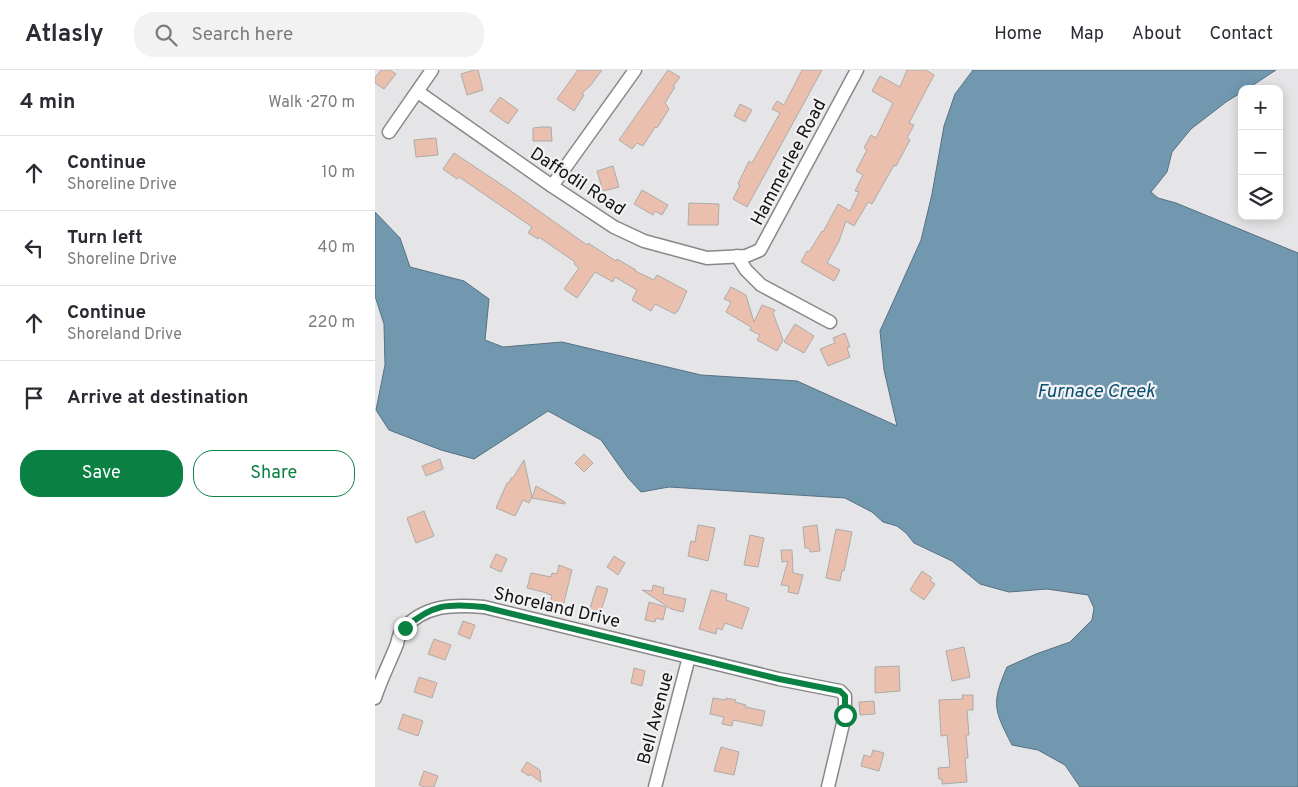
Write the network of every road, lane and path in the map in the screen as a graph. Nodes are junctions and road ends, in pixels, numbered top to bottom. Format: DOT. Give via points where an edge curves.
graph roads {
  1 [pos="433,70"];
  2 [pos="635,70"];
  3 [pos="857,70"];
  4 [pos="418,92"];
  5 [pos="389,132"];
  6 [pos="552,186"];
  7 [pos="737,256"];
  8 [pos="830,322"];
  9 [pos="689,657"];
  10 [pos="375,698"];
  11 [pos="655,787"];
  12 [pos="828,787"];
  1 -- 4 [label="street"];
  2 -- 6 [label="street"];
  3 -- 7 [label="street, Hammerlee Road" via="760,250"];
  4 -- 5 [label="street"];
  4 -- 6 [label="street, Daffodil Road"];
  6 -- 7 [label="street, Daffodil Road" via="614,227 644,241 707,258"];
  7 -- 8 [label="street" via="761,285"];
  9 -- 10 [label="street, Shoreland Drive" via="484,607 448,606 429,610 401,631"];
  9 -- 11 [label="street, Bell Avenue"];
  9 -- 12 [label="street, Shoreland Drive" via="840,691 845,696 845,715"];
}
